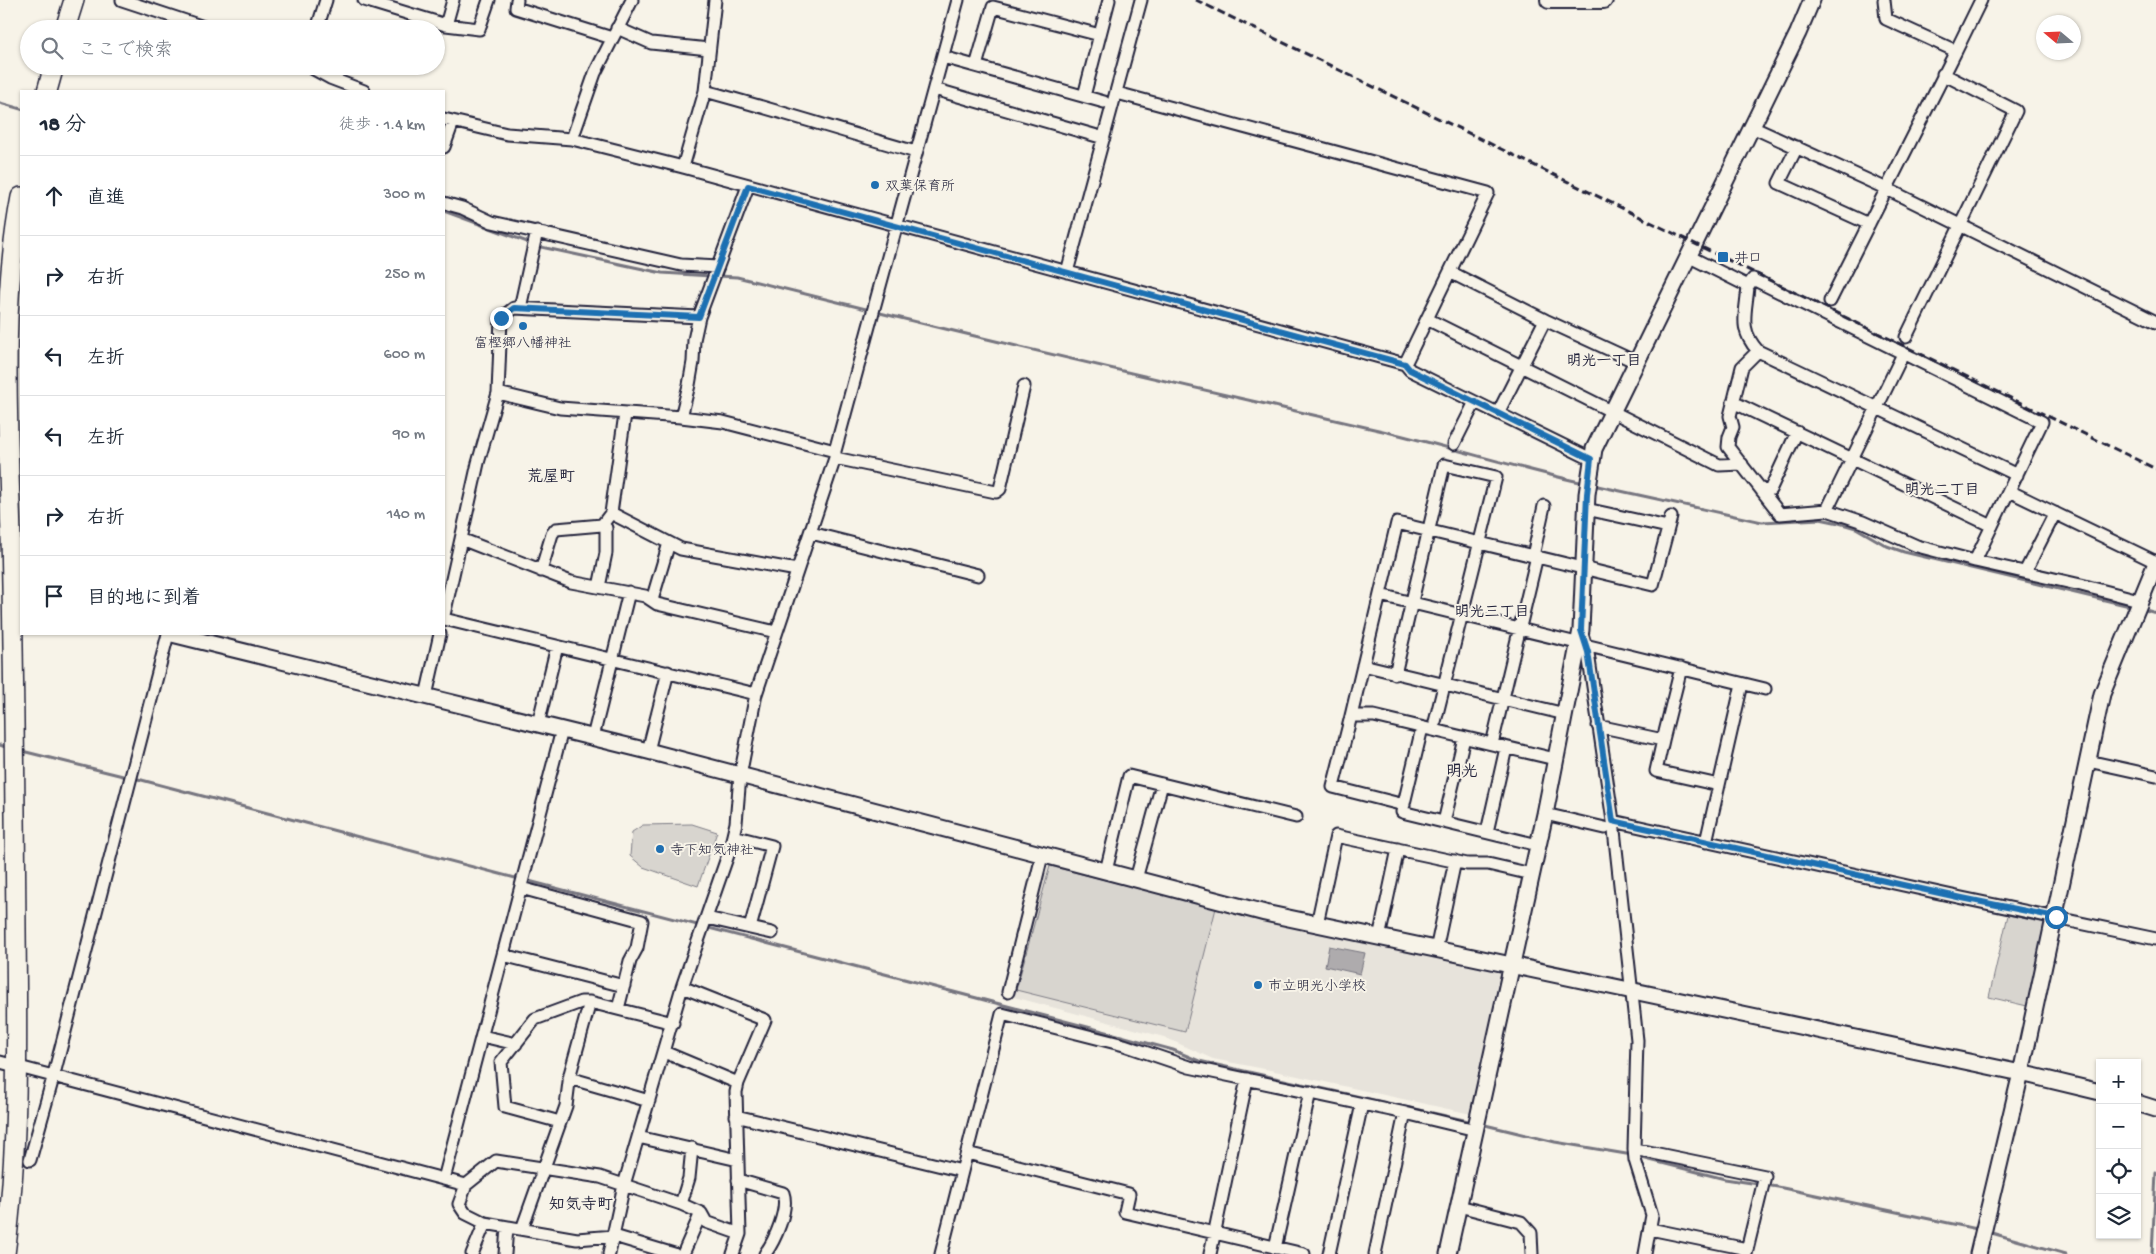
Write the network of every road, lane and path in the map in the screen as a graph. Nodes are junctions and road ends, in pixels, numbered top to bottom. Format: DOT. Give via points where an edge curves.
graph roads {
  1 [pos="74,0"];
  2 [pos="122,0"];
  3 [pos="326,0"];
  4 [pos="364,0"];
  5 [pos="453,0"];
  6 [pos="489,0"];
  7 [pos="517,0"];
  8 [pos="632,0"];
  9 [pos="714,0"];
  10 [pos="958,0"];
  11 [pos="1109,0"];
  12 [pos="1141,0"];
  13 [pos="1549,0"];
  14 [pos="1604,0"];
  15 [pos="1812,0"];
  16 [pos="1884,0"];
  17 [pos="1981,0"];
  18 [pos="68,20"];
  19 [pos="183,20"];
  20 [pos="320,20"];
  21 [pos="430,20"];
  22 [pos="446,25"];
  23 [pos="615,33"];
  24 [pos="1100,35"];
  25 [pos="708,49"];
  26 [pos="1956,52"];
  27 [pos="943,57"];
  28 [pos="976,66"];
  29 [pos="1943,74"];
  30 [pos="51,75"];
  31 [pos="324,75"];
  32 [pos="934,89"];
  33 [pos="47,90"];
  34 [pos="361,90"];
  35 [pos="705,90"];
  36 [pos="1117,93"];
  37 [pos="1084,96"];
  38 [pos="1104,102"];
  39 [pos="448,120"];
  40 [pos="1752,127"];
  41 [pos="1104,138"];
  42 [pos="572,139"];
  43 [pos="445,140"];
  44 [pos="1797,147"];
  45 [pos="916,152"];
  46 [pos="683,167"];
  47 [pos="748,186"];
  48 [pos="1887,189"];
  49 [pos="20,201"];
  50 [pos="445,203"];
  51 [pos="1869,224"];
  52 [pos="897,225"];
  53 [pos="1961,227"];
  54 [pos="537,232"];
  55 [pos="1688,256"];
  56 [pos="1067,272"];
  57 [pos="1450,272"];
  58 [pos="715,273"];
  59 [pos="1748,286"];
  60 [pos="1830,301"];
  61 [pos="520,308"];
  62 [pos="699,317"];
  63 [pos="1427,319"];
  64 [pos="1545,320"];
  65 [pos="2156,322"];
  66 [pos="1906,337"];
  67 [pos="3,348"];
  68 [pos="1758,351"];
  69 [pos="1903,354"];
  70 [pos="1636,362"];
  71 [pos="1405,364"];
  72 [pos="1522,365"];
  73 [pos="1024,386"];
  74 [pos="498,393"];
  75 [pos="1475,402"];
  76 [pos="1734,402"];
  77 [pos="1877,408"];
  78 [pos="1612,412"];
  79 [pos="1498,413"];
  80 [pos="625,414"];
  81 [pos="681,417"];
  82 [pos="1797,432"];
  83 [pos="1454,444"];
  84 [pos="835,455"];
  85 [pos="1852,458"];
  86 [pos="1591,459"];
  87 [pos="1742,464"];
  88 [pos="2017,475"];
  89 [pos="1762,491"];
  90 [pos="2009,491"];
  91 [pos="1544,506"];
  92 [pos="1586,509"];
  93 [pos="1827,510"];
  94 [pos="611,513"];
  95 [pos="2055,513"];
  96 [pos="602,525"];
  97 [pos="1992,526"];
  98 [pos="1428,531"];
  99 [pos="811,533"];
  100 [pos="461,539"];
  101 [pos="668,543"];
  102 [pos="1479,543"];
  103 [pos="1535,556"];
  104 [pos="1975,561"];
  105 [pos="2156,562"];
  106 [pos="1582,567"];
  107 [pos="797,570"];
  108 [pos="540,571"];
  109 [pos="2025,572"];
  110 [pos="978,575"];
  111 [pos="600,587"];
  112 [pos="629,592"];
  113 [pos="11,594"];
  114 [pos="1380,595"];
  115 [pos="652,600"];
  116 [pos="1412,602"];
  117 [pos="2137,605"];
  118 [pos="445,611"];
  119 [pos="1461,614"];
  120 [pos="445,619"];
  121 [pos="1521,628"];
  122 [pos="776,632"];
  123 [pos="168,635"];
  124 [pos="176,635"];
  125 [pos="440,635"];
  126 [pos="1582,639"];
  127 [pos="557,646"];
  128 [pos="612,659"];
  129 [pos="1363,665"];
  130 [pos="1681,668"];
  131 [pos="668,672"];
  132 [pos="1395,674"];
  133 [pos="1742,684"];
  134 [pos="1444,686"];
  135 [pos="1765,689"];
  136 [pos="756,694"];
  137 [pos="426,696"];
  138 [pos="1503,700"];
  139 [pos="1565,714"];
  140 [pos="1351,716"];
  141 [pos="1435,722"];
  142 [pos="538,724"];
  143 [pos="1598,726"];
  144 [pos="1422,728"];
  145 [pos="562,730"];
  146 [pos="594,737"];
  147 [pos="1464,738"];
  148 [pos="1663,740"];
  149 [pos="1492,744"];
  150 [pos="1506,748"];
  151 [pos="648,751"];
  152 [pos="1555,759"];
  153 [pos="2088,761"];
  154 [pos="740,776"];
  155 [pos="2156,776"];
  156 [pos="1162,784"];
  157 [pos="1719,785"];
  158 [pos="1404,805"];
  159 [pos="1545,814"];
  160 [pos="1296,817"];
  161 [pos="1444,822"];
  162 [pos="1609,824"];
  163 [pos="1487,832"];
  164 [pos="733,836"];
  165 [pos="1706,842"];
  166 [pos="1538,845"];
  167 [pos="1398,849"];
  168 [pos="1042,856"];
  169 [pos="1455,861"];
  170 [pos="1106,872"];
  171 [pos="1531,874"];
  172 [pos="1136,879"];
  173 [pos="523,882"];
  174 [pos="2056,917"];
  175 [pos="707,918"];
  176 [pos="1317,924"];
  177 [pos="750,928"];
  178 [pos="772,934"];
  179 [pos="1379,938"];
  180 [pos="2156,939"];
  181 [pos="1436,950"];
  182 [pos="503,955"];
  183 [pos="1512,966"];
  184 [pos="624,986"];
  185 [pos="682,987"];
  186 [pos="1632,990"];
  187 [pos="1008,992"];
  188 [pos="590,1002"];
  189 [pos="618,1009"];
  190 [pos="673,1023"];
  191 [pos="482,1036"];
  192 [pos="516,1044"];
  193 [pos="664,1052"];
  194 [pos="8,1064"];
  195 [pos="2021,1073"];
  196 [pos="53,1078"];
  197 [pos="569,1078"];
  198 [pos="1247,1079"];
  199 [pos="738,1083"];
  200 [pos="2096,1091"];
  201 [pos="1310,1092"];
  202 [pos="649,1101"];
  203 [pos="1362,1104"];
  204 [pos="2140,1104"];
  205 [pos="2156,1109"];
  206 [pos="1405,1113"];
  207 [pos="736,1116"];
  208 [pos="560,1122"];
  209 [pos="1477,1126"];
  210 [pos="638,1137"];
  211 [pos="692,1148"];
  212 [pos="966,1153"];
  213 [pos="1635,1154"];
  214 [pos="30,1160"];
  215 [pos="738,1160"];
  216 [pos="543,1168"];
  217 [pos="962,1171"];
  218 [pos="444,1179"];
  219 [pos="738,1180"];
  220 [pos="466,1185"];
  221 [pos="624,1185"];
  222 [pos="680,1204"];
  223 [pos="1459,1206"];
  224 [pos="700,1213"];
  225 [pos="486,1223"];
  226 [pos="507,1227"];
  227 [pos="522,1229"];
  228 [pos="1650,1229"];
  229 [pos="740,1234"];
  230 [pos="1214,1234"];
  231 [pos="614,1236"];
  232 [pos="1275,1248"];
  233 [pos="1747,1252"];
  234 [pos="5,1254"];
  235 [pos="472,1254"];
  236 [pos="505,1254"];
  237 [pos="609,1254"];
  238 [pos="674,1254"];
  239 [pos="683,1254"];
  240 [pos="734,1254"];
  241 [pos="766,1254"];
  242 [pos="941,1254"];
  243 [pos="1210,1254"];
  244 [pos="1304,1254"];
  245 [pos="1329,1254"];
  246 [pos="1374,1254"];
  247 [pos="1448,1254"];
  248 [pos="1532,1254"];
  249 [pos="1645,1254"];
  250 [pos="1978,1254"];
  1 -- 18 [label="main road"];
  2 -- 19 [label="street"];
  3 -- 20 [label="street"];
  4 -- 21 [label="street"];
  5 -- 22 [label="street"];
  6 -- 22 [label="street" via="479,30"];
  7 -- 23 [label="street" via="516,8"];
  8 -- 23 [label="street"];
  9 -- 25 [label="street"];
  10 -- 27 [label="street"];
  11 -- 24 [label="street"];
  12 -- 36 [label="street"];
  13 -- 14 [label="main road"];
  15 -- 40 [label="street"];
  16 -- 26 [label="street" via="1886,18"];
  17 -- 26 [label="street"];
  23 -- 25 [label="street" via="651,43"];
  23 -- 42 [label="street" via="595,73"];
  24 -- 28 [label="street" via="993,6"];
  24 -- 37 [label="street"];
  25 -- 35 [label="street"];
  26 -- 29 [label="street"];
  27 -- 28 [label="street"];
  27 -- 32 [label="street"];
  28 -- 37 [label="street"];
  29 -- 48 [label="street"];
  29 -- 53 [label="street" via="2016,111"];
  30 -- 33 [label="main road"];
  31 -- 34 [label="street"];
  32 -- 41 [label="street"];
  32 -- 45 [label="street"];
  35 -- 45 [label="street"];
  35 -- 46 [label="street"];
  36 -- 41 [label="street"];
  36 -- 57 [label="street" via="1488,193"];
  37 -- 38 [label="street"];
  39 -- 42 [label="street" via="507,134"];
  39 -- 43 [label="street"];
  40 -- 44 [label="street"];
  40 -- 55 [label="street"];
  41 -- 56 [label="street"];
  42 -- 46 [label="street"];
  44 -- 48 [label="street"];
  44 -- 51 [label="street" via="1779,183"];
  45 -- 52 [label="street"];
  46 -- 47 [label="street"];
  47 -- 52 [label="street"];
  47 -- 58 [label="street"];
  48 -- 51 [label="street"];
  48 -- 53 [label="street"];
  49 -- 67 [label="main road" via="13,236"];
  50 -- 54 [label="street" via="492,222"];
  51 -- 60 [label="street"];
  52 -- 56 [label="street"];
  52 -- 84 [label="street"];
  53 -- 65 [label="street"];
  53 -- 66 [label="street"];
  54 -- 58 [label="street"];
  54 -- 61 [label="street"];
  55 -- 59 [label="street"];
  55 -- 70 [label="street"];
  56 -- 71 [label="street"];
  57 -- 63 [label="street"];
  57 -- 64 [label="street"];
  58 -- 62 [label="street"];
  59 -- 68 [label="street" via="1744,330"];
  59 -- 69 [label="street" via="1753,279"];
  61 -- 62 [label="street"];
  61 -- 74 [label="street" via="514,308 501,318"];
  62 -- 81 [label="street"];
  63 -- 71 [label="street"];
  63 -- 72 [label="street"];
  64 -- 70 [label="street"];
  64 -- 72 [label="street"];
  67 -- 113 [label="main road"];
  68 -- 76 [label="street" via="1742,367"];
  68 -- 77 [label="street"];
  69 -- 77 [label="street"];
  69 -- 88 [label="street" via="2042,422"];
  70 -- 78 [label="street"];
  71 -- 75 [label="street" via="1410,370"];
  72 -- 78 [label="street"];
  72 -- 79 [label="street"];
  73 -- 84 [label="street" via="1000,489 996,492"];
  74 -- 80 [label="street" via="560,408"];
  74 -- 100 [label="street"];
  75 -- 79 [label="street"];
  75 -- 83 [label="street"];
  76 -- 82 [label="street"];
  76 -- 87 [label="street" via="1728,447"];
  77 -- 85 [label="street"];
  77 -- 88 [label="street"];
  78 -- 86 [label="street"];
  78 -- 87 [label="street" via="1719,465"];
  79 -- 86 [label="street"];
  80 -- 81 [label="street"];
  80 -- 94 [label="street"];
  81 -- 84 [label="street" via="723,422"];
  82 -- 85 [label="street"];
  82 -- 89 [label="street" via="1770,490"];
  84 -- 99 [label="street"];
  85 -- 93 [label="street"];
  85 -- 97 [label="street"];
  86 -- 92 [label="street"];
  87 -- 89 [label="street"];
  88 -- 90 [label="street"];
  89 -- 93 [label="street" via="1780,514"];
  90 -- 95 [label="street"];
  90 -- 97 [label="street"];
  91 -- 103 [label="street"];
  92 -- 106 [label="street"];
  92 -- 106 [label="street" via="1669,522 1653,585"];
  93 -- 104 [label="street" via="1917,546"];
  94 -- 96 [label="street"];
  94 -- 101 [label="street"];
  95 -- 105 [label="street"];
  95 -- 109 [label="street"];
  96 -- 108 [label="street" via="556,529"];
  96 -- 111 [label="street" via="606,528 606,554"];
  97 -- 104 [label="street"];
  98 -- 102 [label="street"];
  98 -- 102 [label="street" via="1444,465 1496,477"];
  98 -- 114 [label="street" via="1397,524"];
  98 -- 116 [label="street"];
  99 -- 107 [label="street"];
  99 -- 110 [label="street"];
  100 -- 108 [label="street"];
  100 -- 118 [label="street"];
  101 -- 107 [label="street" via="681,549"];
  101 -- 115 [label="street"];
  102 -- 103 [label="street"];
  102 -- 119 [label="street"];
  103 -- 106 [label="street"];
  103 -- 121 [label="street"];
  104 -- 109 [label="street"];
  105 -- 117 [label="street"];
  106 -- 126 [label="street"];
  107 -- 122 [label="street"];
  108 -- 111 [label="street" via="571,582"];
  109 -- 117 [label="street"];
  111 -- 112 [label="street"];
  112 -- 115 [label="street"];
  112 -- 128 [label="street"];
  113 -- 194 [label="main road" via="14,748"];
  114 -- 116 [label="street"];
  114 -- 129 [label="street"];
  115 -- 122 [label="street" via="657,604"];
  116 -- 119 [label="street"];
  116 -- 132 [label="street"];
  117 -- 153 [label="street" via="2102,694"];
  119 -- 121 [label="street"];
  119 -- 134 [label="street"];
  120 -- 127 [label="street"];
  121 -- 126 [label="street"];
  121 -- 138 [label="street"];
  122 -- 136 [label="street"];
  123 -- 196 [label="street"];
  124 -- 137 [label="street"];
  125 -- 137 [label="street"];
  126 -- 130 [label="street"];
  126 -- 139 [label="street"];
  126 -- 143 [label="street"];
  127 -- 128 [label="street"];
  127 -- 142 [label="street"];
  128 -- 131 [label="street"];
  128 -- 146 [label="street"];
  129 -- 132 [label="street"];
  129 -- 140 [label="street"];
  130 -- 133 [label="street"];
  130 -- 148 [label="street"];
  131 -- 136 [label="street"];
  131 -- 151 [label="street"];
  132 -- 134 [label="street"];
  133 -- 135 [label="street"];
  133 -- 157 [label="street"];
  134 -- 138 [label="street"];
  134 -- 141 [label="street"];
  136 -- 154 [label="street"];
  137 -- 142 [label="street"];
  138 -- 139 [label="street"];
  138 -- 149 [label="street"];
  139 -- 152 [label="street"];
  140 -- 144 [label="street" via="1374,716"];
  140 -- 158 [label="street" via="1333,787"];
  142 -- 145 [label="street"];
  143 -- 148 [label="street"];
  143 -- 162 [label="street"];
  144 -- 147 [label="street"];
  144 -- 158 [label="street"];
  145 -- 146 [label="street"];
  145 -- 173 [label="street"];
  146 -- 151 [label="street"];
  147 -- 149 [label="street"];
  147 -- 161 [label="street"];
  148 -- 157 [label="street" via="1656,771"];
  149 -- 150 [label="street"];
  150 -- 152 [label="street"];
  150 -- 163 [label="street"];
  151 -- 154 [label="street"];
  152 -- 159 [label="street"];
  153 -- 155 [label="street"];
  153 -- 174 [label="street"];
  154 -- 164 [label="street"];
  154 -- 168 [label="street"];
  156 -- 160 [label="street"];
  156 -- 170 [label="street" via="1129,776"];
  156 -- 172 [label="street"];
  157 -- 165 [label="street"];
  158 -- 161 [label="street" via="1402,812"];
  159 -- 162 [label="street"];
  159 -- 166 [label="street"];
  161 -- 163 [label="street"];
  162 -- 165 [label="street"];
  162 -- 186 [label="street"];
  163 -- 166 [label="street"];
  164 -- 175 [label="street"];
  164 -- 177 [label="street" via="772,846"];
  165 -- 174 [label="street"];
  166 -- 171 [label="street"];
  167 -- 169 [label="street"];
  167 -- 176 [label="street" via="1336,836"];
  167 -- 179 [label="street"];
  168 -- 170 [label="street"];
  168 -- 187 [label="street"];
  169 -- 171 [label="street" via="1488,864"];
  169 -- 181 [label="street"];
  170 -- 172 [label="street"];
  171 -- 183 [label="street"];
  172 -- 176 [label="street"];
  173 -- 182 [label="street"];
  173 -- 184 [label="street" via="642,921"];
  174 -- 180 [label="street"];
  174 -- 195 [label="street"];
  175 -- 177 [label="street"];
  175 -- 185 [label="street"];
  176 -- 179 [label="street"];
  177 -- 178 [label="street"];
  179 -- 181 [label="street"];
  181 -- 183 [label="street"];
  182 -- 184 [label="street"];
  182 -- 191 [label="street"];
  183 -- 186 [label="street"];
  183 -- 209 [label="street"];
  184 -- 189 [label="street"];
  185 -- 190 [label="street"];
  185 -- 199 [label="street" via="765,1020"];
  186 -- 195 [label="street"];
  186 -- 213 [label="street" via="1637,1040"];
  188 -- 189 [label="street"];
  188 -- 192 [label="street" via="581,1002 535,1019"];
  188 -- 197 [label="street"];
  189 -- 190 [label="street"];
  190 -- 193 [label="street"];
  191 -- 192 [label="street"];
  191 -- 218 [label="street"];
  192 -- 208 [label="street" via="501,1062 506,1107"];
  193 -- 199 [label="street"];
  193 -- 202 [label="street"];
  194 -- 196 [label="street"];
  194 -- 234 [label="main road" via="11,1211"];
  195 -- 200 [label="street"];
  195 -- 250 [label="street"];
  196 -- 214 [label="street"];
  196 -- 218 [label="street"];
  197 -- 202 [label="street"];
  197 -- 208 [label="street" via="566,1106"];
  198 -- 201 [label="street"];
  198 -- 212 [label="street" via="1189,1067 1132,1048 1002,1014"];
  198 -- 230 [label="street"];
  199 -- 207 [label="street"];
  201 -- 203 [label="street"];
  201 -- 232 [label="street"];
  202 -- 210 [label="street"];
  203 -- 206 [label="street"];
  203 -- 245 [label="street"];
  204 -- 205 [label="street"];
  206 -- 209 [label="street"];
  206 -- 246 [label="street"];
  207 -- 215 [label="street"];
  207 -- 217 [label="street"];
  208 -- 216 [label="street"];
  209 -- 223 [label="street"];
  210 -- 211 [label="street"];
  210 -- 221 [label="street"];
  211 -- 215 [label="street"];
  211 -- 222 [label="street" via="689,1178"];
  212 -- 217 [label="street"];
  212 -- 230 [label="street" via="1129,1194 1125,1212"];
  213 -- 228 [label="street" via="1652,1215"];
  213 -- 233 [label="street" via="1765,1176"];
  215 -- 219 [label="street"];
  216 -- 220 [label="street" via="496,1161"];
  216 -- 221 [label="street" via="600,1177"];
  216 -- 227 [label="street"];
  217 -- 242 [label="street"];
  218 -- 220 [label="street"];
  219 -- 229 [label="street"];
  219 -- 241 [label="street" via="783,1193 786,1202 774,1242"];
  220 -- 225 [label="street" via="459,1204 465,1213"];
  221 -- 222 [label="street"];
  221 -- 231 [label="street"];
  222 -- 224 [label="street"];
  223 -- 247 [label="street"];
  223 -- 248 [label="street" via="1521,1222 1531,1233"];
  224 -- 229 [label="street" via="706,1222"];
  224 -- 239 [label="street"];
  225 -- 226 [label="street"];
  225 -- 235 [label="street"];
  226 -- 227 [label="street"];
  226 -- 236 [label="street"];
  227 -- 231 [label="street" via="576,1239"];
  228 -- 233 [label="street"];
  228 -- 249 [label="street"];
  229 -- 240 [label="street"];
  230 -- 232 [label="street"];
  230 -- 243 [label="street"];
  231 -- 237 [label="street"];
  231 -- 238 [label="street"];
  232 -- 244 [label="street"];
}
